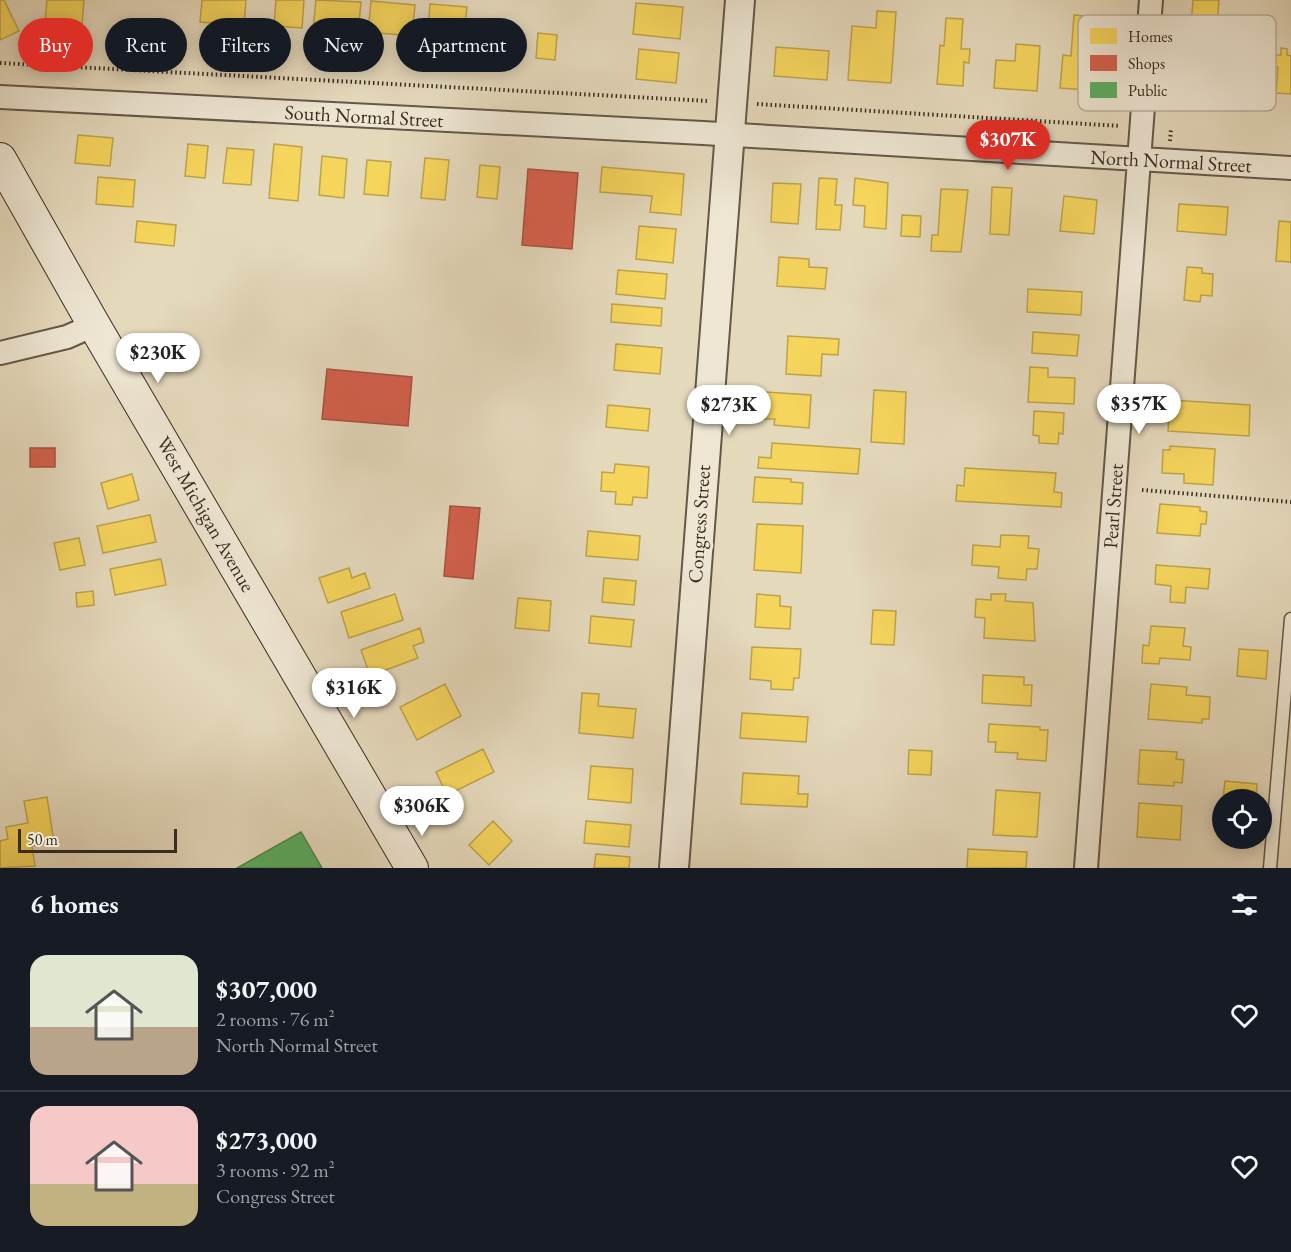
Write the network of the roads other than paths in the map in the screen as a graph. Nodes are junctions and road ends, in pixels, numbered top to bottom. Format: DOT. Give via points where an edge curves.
graph roads {
  1 [pos="740,0"];
  2 [pos="1151,0"];
  3 [pos="1150,15"];
  4 [pos="0,97"];
  5 [pos="1144,111"];
  6 [pos="728,135"];
  7 [pos="0,159"];
  8 [pos="1141,160"];
  9 [pos="1291,168"];
  10 [pos="93,325"];
  11 [pos="0,353"];
  12 [pos="1291,619"];
  13 [pos="1289,672"];
  14 [pos="412,868"];
  15 [pos="674,868"];
  16 [pos="1086,868"];
  17 [pos="1270,868"];
  1 -- 6 [label="street, Congress Street"];
  2 -- 3 [label="street, Pearl Street"];
  4 -- 6 [label="street, South Normal Street"];
  5 -- 8 [label="street, Pearl Street"];
  6 -- 8 [label="street, North Normal Street"];
  6 -- 15 [label="street, Congress Street"];
  7 -- 10 [label="main road, West Michigan Avenue"];
  8 -- 9 [label="street, North Normal Street"];
  8 -- 16 [label="street, Pearl Street"];
  10 -- 11 [label="street" via="67,337"];
  10 -- 14 [label="main road, West Michigan Avenue"];
  12 -- 13 [label="lane"];
  13 -- 17 [label="lane"];
}
